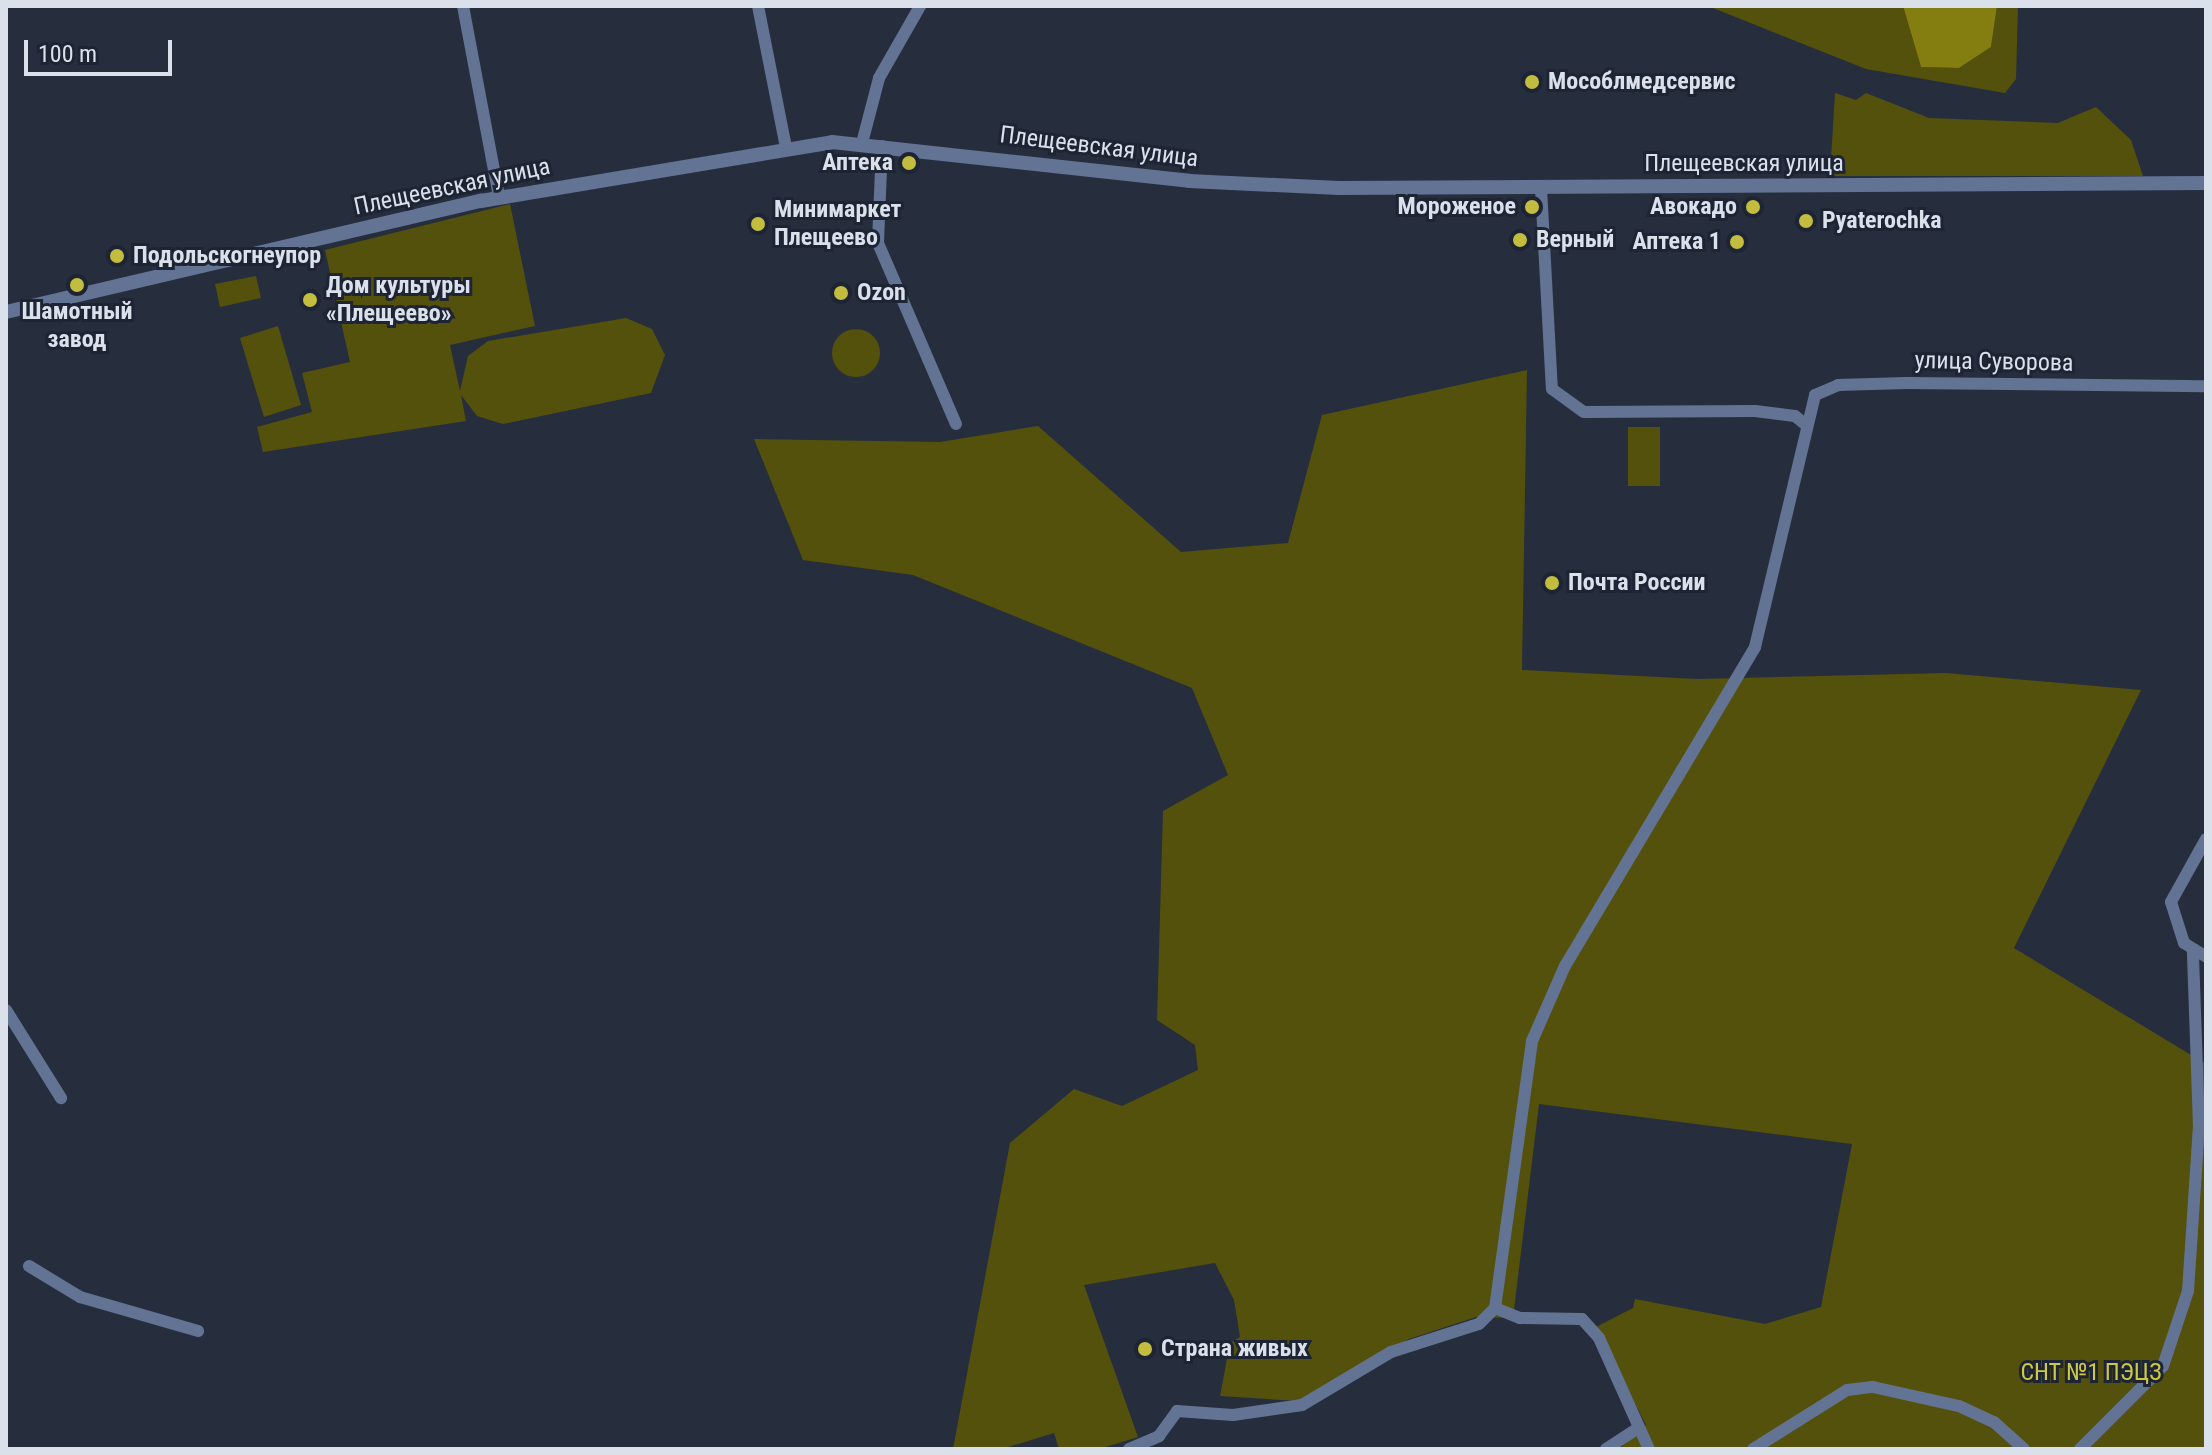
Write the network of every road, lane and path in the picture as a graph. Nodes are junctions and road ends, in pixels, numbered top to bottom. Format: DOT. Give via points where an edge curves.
graph roads {
  1 [pos="463,6"];
  2 [pos="758,6"];
  3 [pos="920,6"];
  4 [pos="862,143"];
  5 [pos="882,146"];
  6 [pos="786,148"];
  7 [pos="2206,183"];
  8 [pos="1541,188"];
  9 [pos="499,197"];
  10 [pos="6,312"];
  11 [pos="2206,386"];
  12 [pos="956,424"];
  13 [pos="1806,425"];
  14 [pos="2206,839"];
  15 [pos="2193,951"];
  16 [pos="2206,957"];
  17 [pos="6,1010"];
  18 [pos="61,1098"];
  19 [pos="29,1266"];
  20 [pos="1495,1308"];
  21 [pos="198,1331"];
  22 [pos="1638,1428"];
  23 [pos="1161,1442"];
  24 [pos="2021,1448"];
  25 [pos="1129,1449"];
  26 [pos="1606,1449"];
  27 [pos="1649,1449"];
  28 [pos="1753,1449"];
  29 [pos="2080,1449"];
  1 -- 9 [label="street"];
  2 -- 6 [label="street"];
  3 -- 4 [label="street" via="879,78"];
  4 -- 5 [label="street, Плещеевская улица"];
  4 -- 6 [label="street, Плещеевская улица"];
  5 -- 8 [label="street, Плещеевская улица" via="1225,184"];
  5 -- 12 [label="street" via="878,243"];
  6 -- 9 [label="street, Плещеевская улица"];
  7 -- 8 [label="street, Плещеевская улица"];
  8 -- 13 [label="street" via="1552,389 1584,412 1755,411 1795,416"];
  9 -- 10 [label="street, Плещеевская улица"];
  11 -- 13 [label="street, улица Суворова" via="1838,385 1815,395"];
  13 -- 20 [label="street, улица Суворова" via="1751,656 1565,966 1532,1041"];
  14 -- 15 [label="street" via="2171,902 2178,932"];
  15 -- 16 [label="street"];
  15 -- 29 [label="street" via="2199,1127 2188,1291 2163,1366"];
  17 -- 18 [label="street"];
  19 -- 21 [label="street" via="80,1297"];
  20 -- 22 [label="street" via="1520,1318 1582,1319 1599,1338"];
  20 -- 23 [label="street" via="1479,1324 1391,1352 1302,1405 1233,1415 1177,1411"];
  22 -- 26 [label="street"];
  22 -- 27 [label="street"];
  23 -- 25 [label="street"];
  24 -- 28 [label="street" via="1994,1422 1959,1406 1873,1387 1847,1390"];
}
